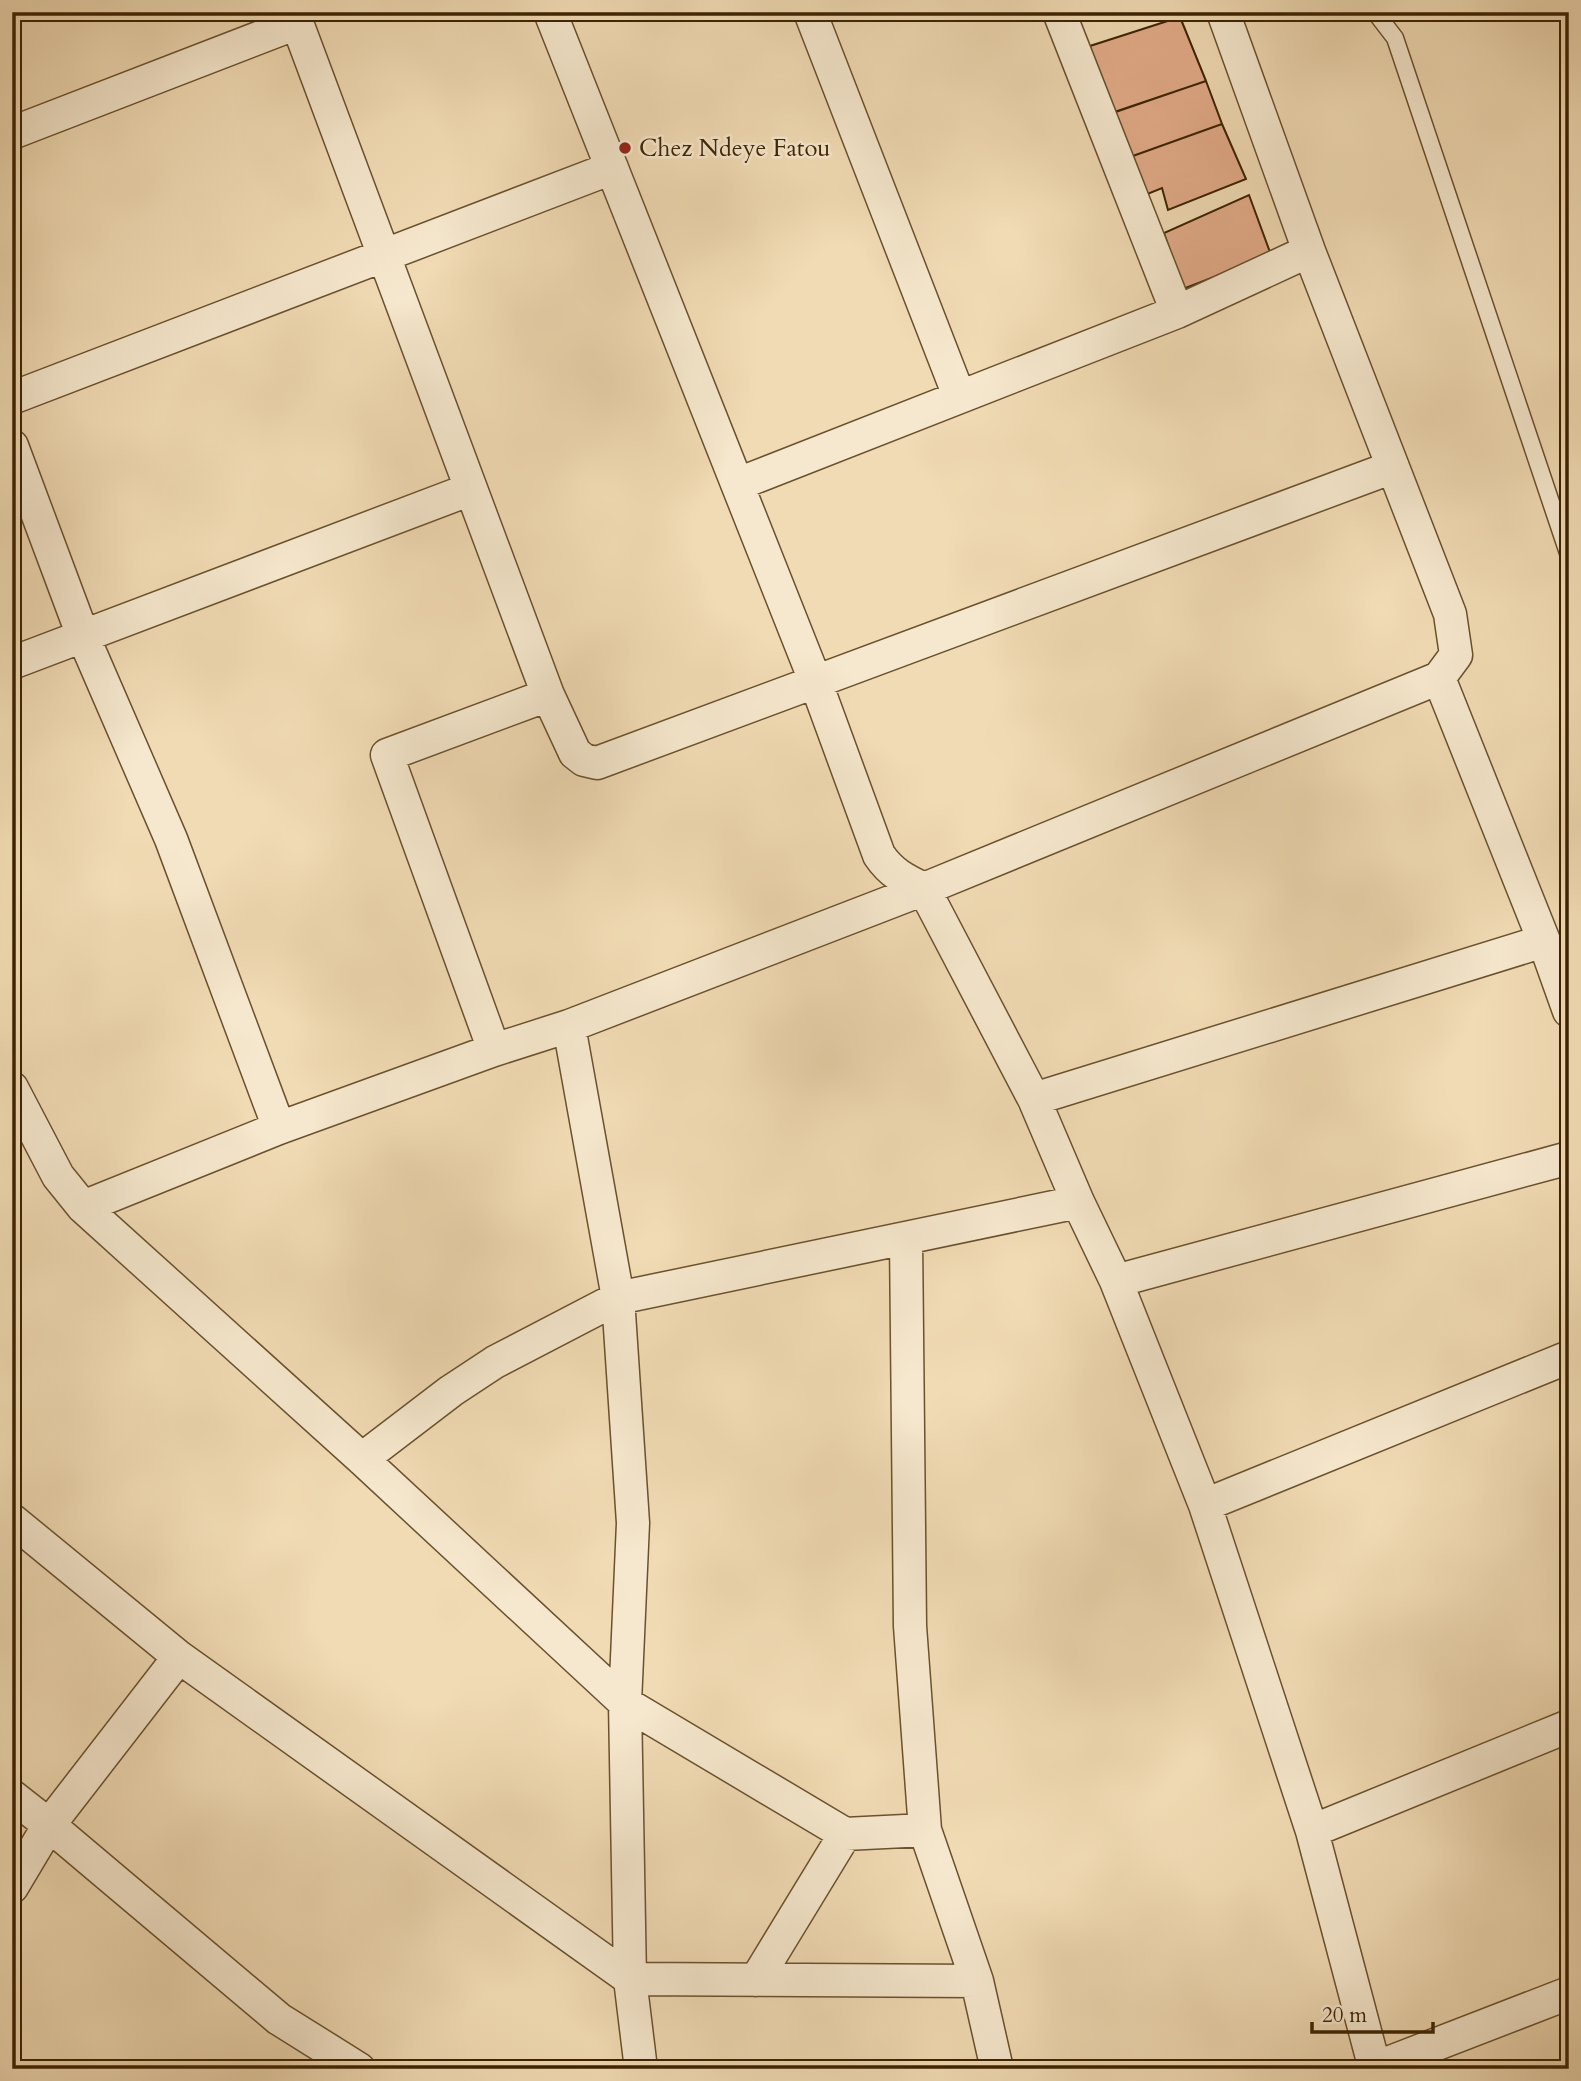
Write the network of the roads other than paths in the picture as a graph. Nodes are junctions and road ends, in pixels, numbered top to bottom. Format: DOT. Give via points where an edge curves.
graph roads {
  1 [pos="551,12"];
  2 [pos="810,12"];
  3 [pos="1059,12"];
  4 [pos="1223,12"];
  5 [pos="1376,12"];
  6 [pos="295,17"];
  7 [pos="12,133"];
  8 [pos="612,168"];
  9 [pos="1309,251"];
  10 [pos="384,256"];
  11 [pos="1177,312"];
  12 [pos="959,396"];
  13 [pos="12,398"];
  14 [pos="12,446"];
  15 [pos="1393,467"];
  16 [pos="738,484"];
  17 [pos="471,489"];
  18 [pos="1569,556"];
  19 [pos="83,636"];
  20 [pos="12,663"];
  21 [pos="1440,678"];
  22 [pos="816,682"];
  23 [pos="548,695"];
  24 [pos="924,888"];
  25 [pos="1544,942"];
  26 [pos="1569,1011"];
  27 [pos="569,1026"];
  28 [pos="494,1050"];
  29 [pos="12,1088"];
  30 [pos="1034,1099"];
  31 [pos="279,1128"];
  32 [pos="1569,1158"];
  33 [pos="1078,1202"];
  34 [pos="82,1207"];
  35 [pos="906,1238"];
  36 [pos="1116,1281"];
  37 [pos="618,1298"];
  38 [pos="1569,1357"];
  39 [pos="362,1459"];
  40 [pos="1205,1505"];
  41 [pos="12,1520"];
  42 [pos="179,1657"];
  43 [pos="625,1703"];
  44 [pos="1569,1726"];
  45 [pos="12,1796"];
  46 [pos="49,1825"];
  47 [pos="925,1830"];
  48 [pos="1312,1831"];
  49 [pos="845,1834"];
  50 [pos="12,1887"];
  51 [pos="630,1979"];
  52 [pos="756,1980"];
  53 [pos="977,1981"];
  54 [pos="1569,1993"];
  55 [pos="1375,2068"];
  56 [pos="359,2069"];
  57 [pos="641,2069"];
  58 [pos="997,2069"];
  1 -- 8 [label="street"];
  2 -- 12 [label="street"];
  3 -- 11 [label="street"];
  4 -- 9 [label="street"];
  5 -- 18 [label="lane" via="1395,38"];
  6 -- 7 [label="street"];
  6 -- 10 [label="street"];
  8 -- 10 [label="street"];
  8 -- 16 [label="street"];
  9 -- 11 [label="street"];
  9 -- 15 [label="street"];
  10 -- 13 [label="street"];
  10 -- 17 [label="street"];
  11 -- 12 [label="street"];
  12 -- 16 [label="street"];
  14 -- 19 [label="street"];
  15 -- 21 [label="street" via="1450,614 1456,655"];
  15 -- 22 [label="street"];
  16 -- 22 [label="street"];
  17 -- 19 [label="street"];
  17 -- 23 [label="street"];
  19 -- 20 [label="street"];
  19 -- 31 [label="street" via="171,839"];
  21 -- 24 [label="street"];
  21 -- 25 [label="street"];
  22 -- 23 [label="street" via="597,763 575,753"];
  22 -- 24 [label="street" via="879,855 900,878"];
  23 -- 28 [label="street" via="387,755"];
  24 -- 27 [label="street"];
  24 -- 30 [label="street"];
  25 -- 26 [label="street"];
  25 -- 30 [label="street"];
  27 -- 28 [label="street"];
  27 -- 37 [label="street"];
  28 -- 31 [label="street"];
  29 -- 34 [label="street" via="58,1176"];
  30 -- 33 [label="street"];
  31 -- 34 [label="street"];
  32 -- 36 [label="street"];
  33 -- 35 [label="street"];
  33 -- 36 [label="street"];
  34 -- 39 [label="street"];
  35 -- 37 [label="street"];
  35 -- 47 [label="street" via="910,1626"];
  36 -- 40 [label="street"];
  37 -- 39 [label="street" via="495,1362"];
  37 -- 43 [label="street" via="633,1523"];
  38 -- 40 [label="street"];
  39 -- 43 [label="street"];
  40 -- 48 [label="street"];
  41 -- 42 [label="street"];
  42 -- 46 [label="street"];
  42 -- 51 [label="street"];
  43 -- 49 [label="street"];
  43 -- 51 [label="street"];
  44 -- 48 [label="street"];
  45 -- 46 [label="street"];
  46 -- 50 [label="street"];
  46 -- 56 [label="street" via="279,2019"];
  47 -- 49 [label="street"];
  47 -- 53 [label="street"];
  48 -- 55 [label="street"];
  49 -- 52 [label="street"];
  51 -- 52 [label="street"];
  51 -- 57 [label="street"];
  52 -- 53 [label="street"];
  53 -- 58 [label="street"];
  54 -- 55 [label="street"];
}
